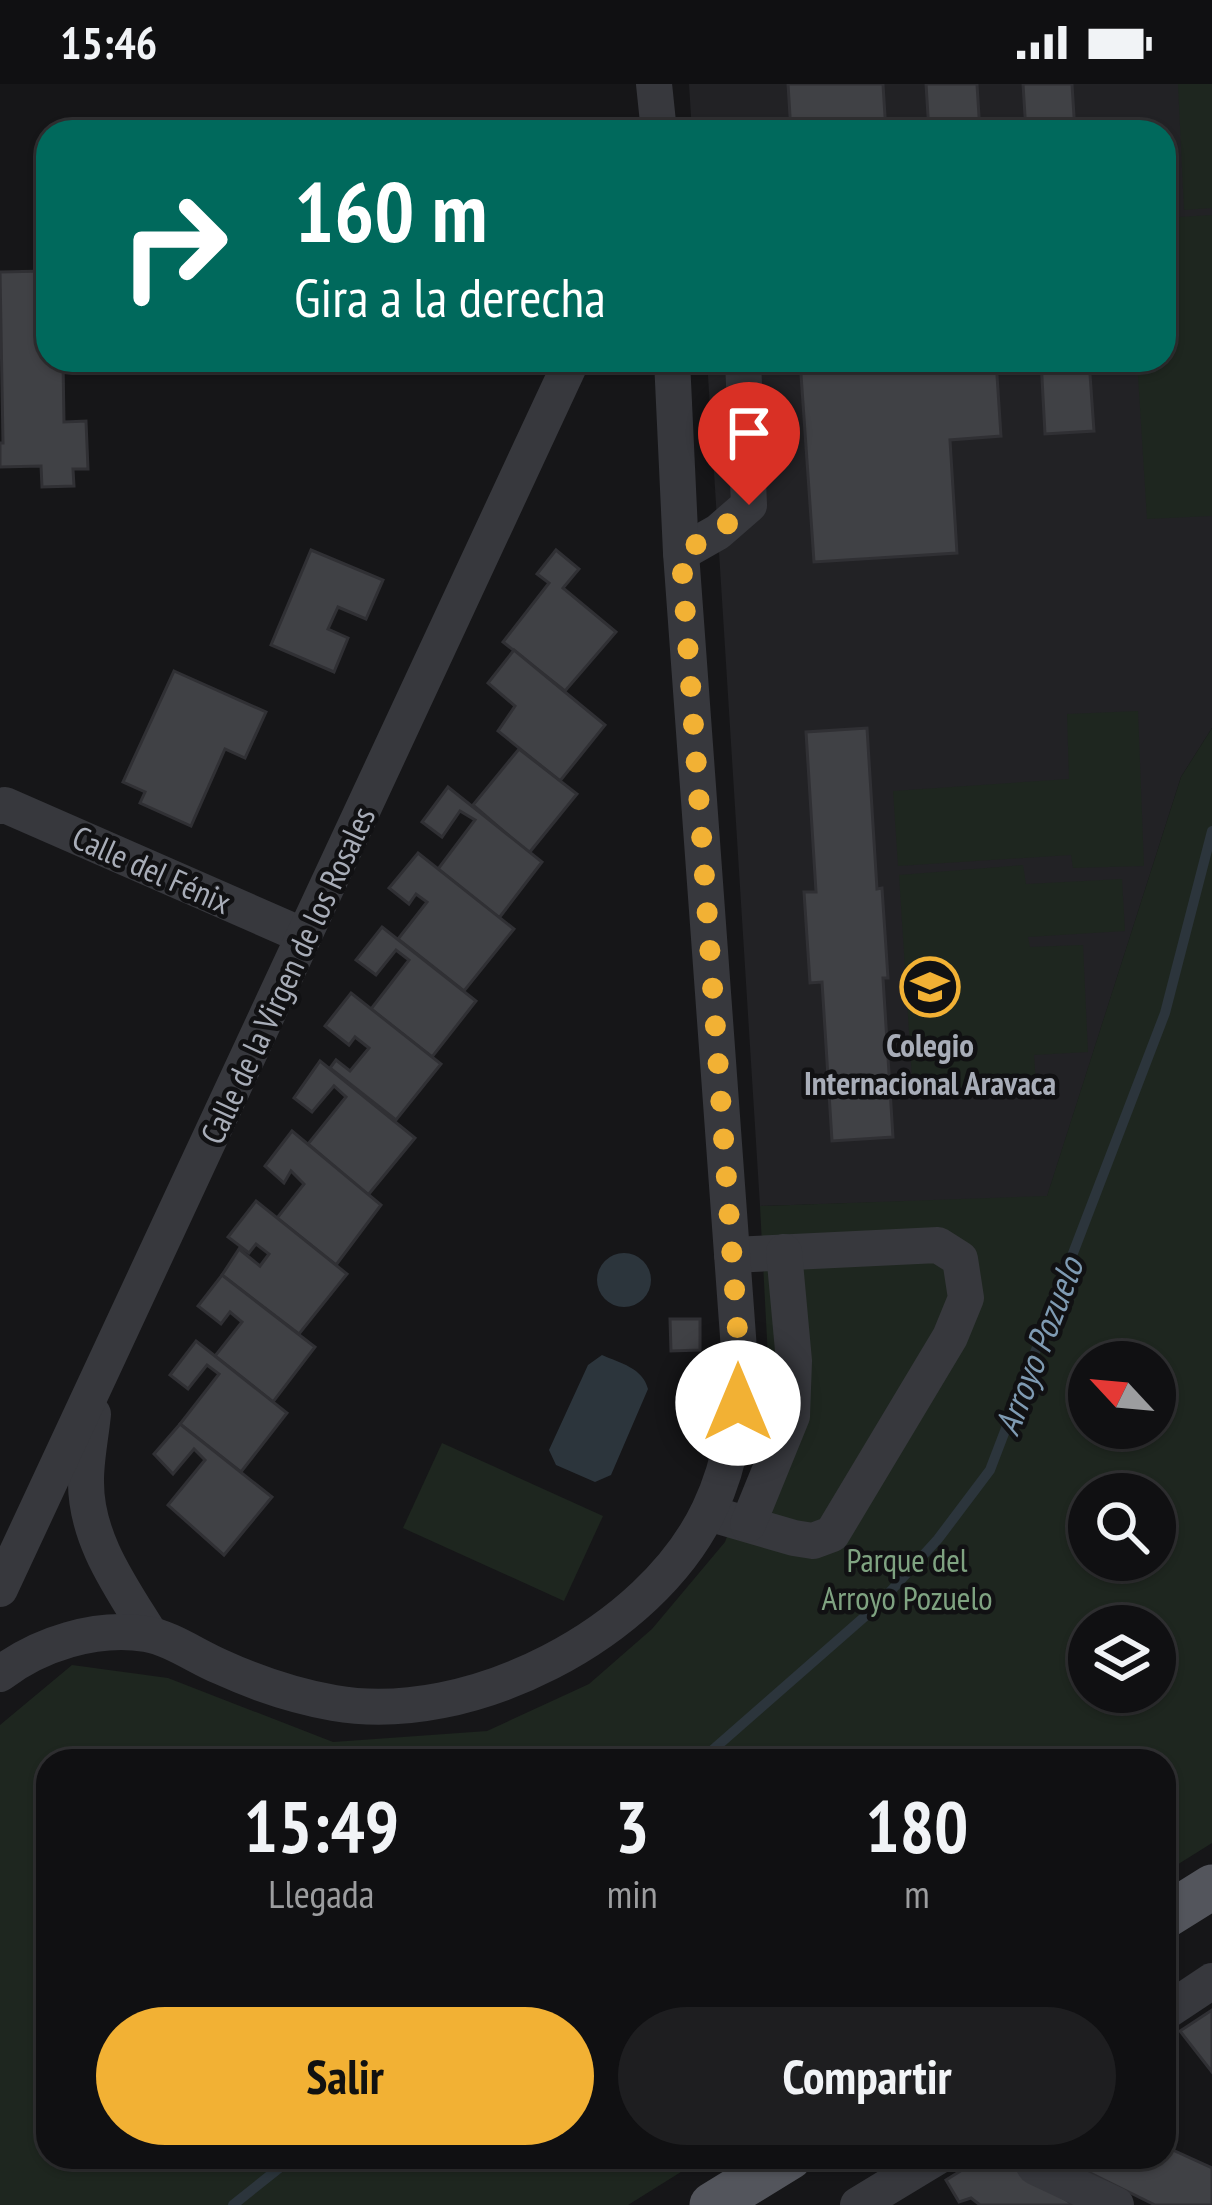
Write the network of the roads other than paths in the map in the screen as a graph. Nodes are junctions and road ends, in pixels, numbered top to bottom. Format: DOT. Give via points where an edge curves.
graph roads {
  1 [pos="642,84"];
  2 [pos="654,84"];
  3 [pos="639,120"];
  4 [pos="658,120"];
  5 [pos="566,372"];
  6 [pos="673,372"];
  7 [pos="743,372"];
  8 [pos="681,553"];
  9 [pos="0,806"];
  10 [pos="304,936"];
  11 [pos="784,1252"];
  12 [pos="732,1255"];
  13 [pos="96,1386"];
  14 [pos="708,1513"];
  15 [pos="748,1524"];
  16 [pos="0,1589"];
  17 [pos="150,1634"];
  18 [pos="0,1674"];
  19 [pos="1212,1887"];
  20 [pos="1176,1910"];
  21 [pos="1212,1982"];
  22 [pos="1176,2005"];
  23 [pos="770,2169"];
  24 [pos="917,2169"];
  25 [pos="1039,2169"];
  26 [pos="712,2205"];
  27 [pos="858,2205"];
  28 [pos="1116,2205"];
  1 -- 3 [label="street"];
  2 -- 4 [label="street"];
  5 -- 10 [label="street, Calle de la Virgen de los Rosales"];
  6 -- 8 [label="street"];
  7 -- 8 [label="street" via="749,505"];
  8 -- 12 [label="street"];
  9 -- 10 [label="street, Calle del Fénix"];
  10 -- 13 [label="street, Calle de la Virgen de los Rosales"];
  11 -- 12 [label="street"];
  11 -- 15 [label="street" via="792,1416"];
  11 -- 15 [label="street" via="938,1245 960,1258 966,1298 940,1356 832,1534 813,1541"];
  12 -- 14 [label="street" via="738,1403 732,1453"];
  13 -- 16 [label="street, Calle de la Virgen de los Rosales"];
  13 -- 17 [label="street" via="86,1482 91,1521"];
  14 -- 15 [label="street"];
  14 -- 17 [label="street" via="641,1598 532,1671 479,1693 336,1704 225,1669"];
  17 -- 18 [label="street" via="77,1638"];
  19 -- 20 [label="main road"];
  21 -- 22 [label="street"];
  23 -- 26 [label="main road"];
  24 -- 27 [label="street"];
  25 -- 28 [label="street"];
}
